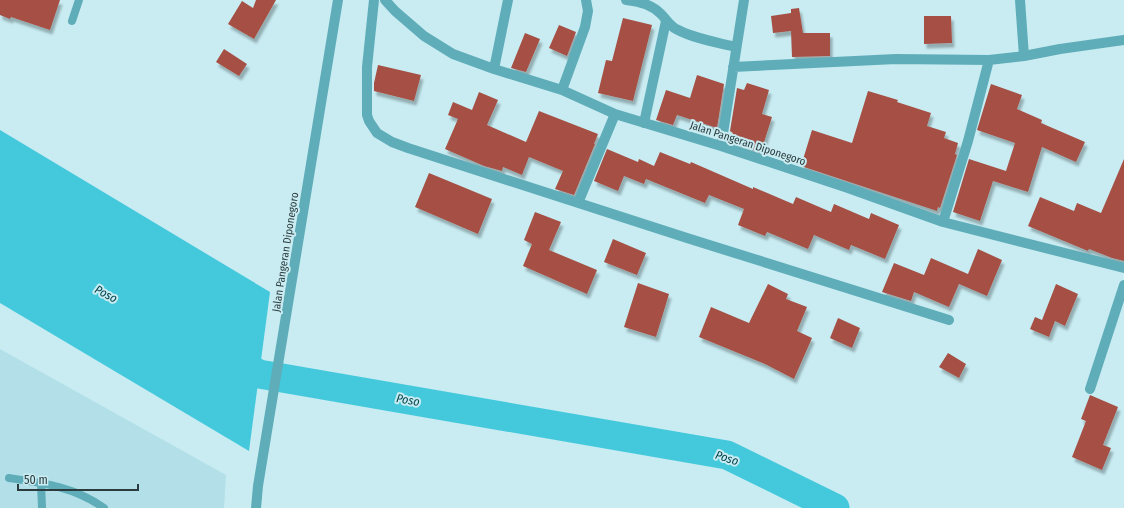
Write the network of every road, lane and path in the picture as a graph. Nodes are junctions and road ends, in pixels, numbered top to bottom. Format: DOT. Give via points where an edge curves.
graph roads {
  1 [pos="79,0"];
  2 [pos="338,0"];
  3 [pos="374,0"];
  4 [pos="385,0"];
  5 [pos="508,0"];
  6 [pos="586,0"];
  7 [pos="626,0"];
  8 [pos="744,0"];
  9 [pos="1020,0"];
  10 [pos="72,21"];
  11 [pos="666,21"];
  12 [pos="1124,40"];
  13 [pos="736,47"];
  14 [pos="1024,56"];
  15 [pos="989,60"];
  16 [pos="732,67"];
  17 [pos="494,69"];
  18 [pos="562,90"];
  19 [pos="616,114"];
  20 [pos="644,123"];
  21 [pos="720,146"];
  22 [pos="578,203"];
  23 [pos="943,222"];
  24 [pos="1124,268"];
  25 [pos="1124,286"];
  26 [pos="949,320"];
  27 [pos="1090,389"];
  28 [pos="9,478"];
  29 [pos="41,483"];
  30 [pos="42,508"];
  31 [pos="104,508"];
  32 [pos="256,508"];
  1 -- 10 [label="lane"];
  2 -- 32 [label="street, Jalan Pangeran Diponegoro"];
  3 -- 22 [label="street" via="367,67 367,115 377,133 392,142"];
  4 -- 17 [label="street, Jalan Pangeran Diponegoro" via="424,36 453,54"];
  5 -- 17 [label="street"];
  6 -- 18 [label="street" via="588,11 585,27"];
  7 -- 11 [label="street" via="647,4 661,13"];
  8 -- 13 [label="street"];
  9 -- 14 [label="street"];
  11 -- 13 [label="street" via="695,37"];
  11 -- 20 [label="street"];
  12 -- 14 [label="street"];
  13 -- 16 [label="street"];
  14 -- 15 [label="street"];
  15 -- 16 [label="street" via="896,60"];
  15 -- 23 [label="street"];
  16 -- 21 [label="street"];
  17 -- 18 [label="street, Jalan Pangeran Diponegoro"];
  18 -- 19 [label="street, Jalan Pangeran Diponegoro"];
  19 -- 20 [label="street, Jalan Pangeran Diponegoro"];
  19 -- 22 [label="street"];
  20 -- 21 [label="street, Jalan Pangeran Diponegoro"];
  21 -- 23 [label="street, Jalan Pangeran Diponegoro"];
  22 -- 26 [label="street"];
  23 -- 24 [label="street, Jalan Pangeran Diponegoro"];
  25 -- 27 [label="street"];
  28 -- 29 [label="lane"];
  29 -- 30 [label="lane"];
  29 -- 31 [label="lane" via="68,489"];
}
